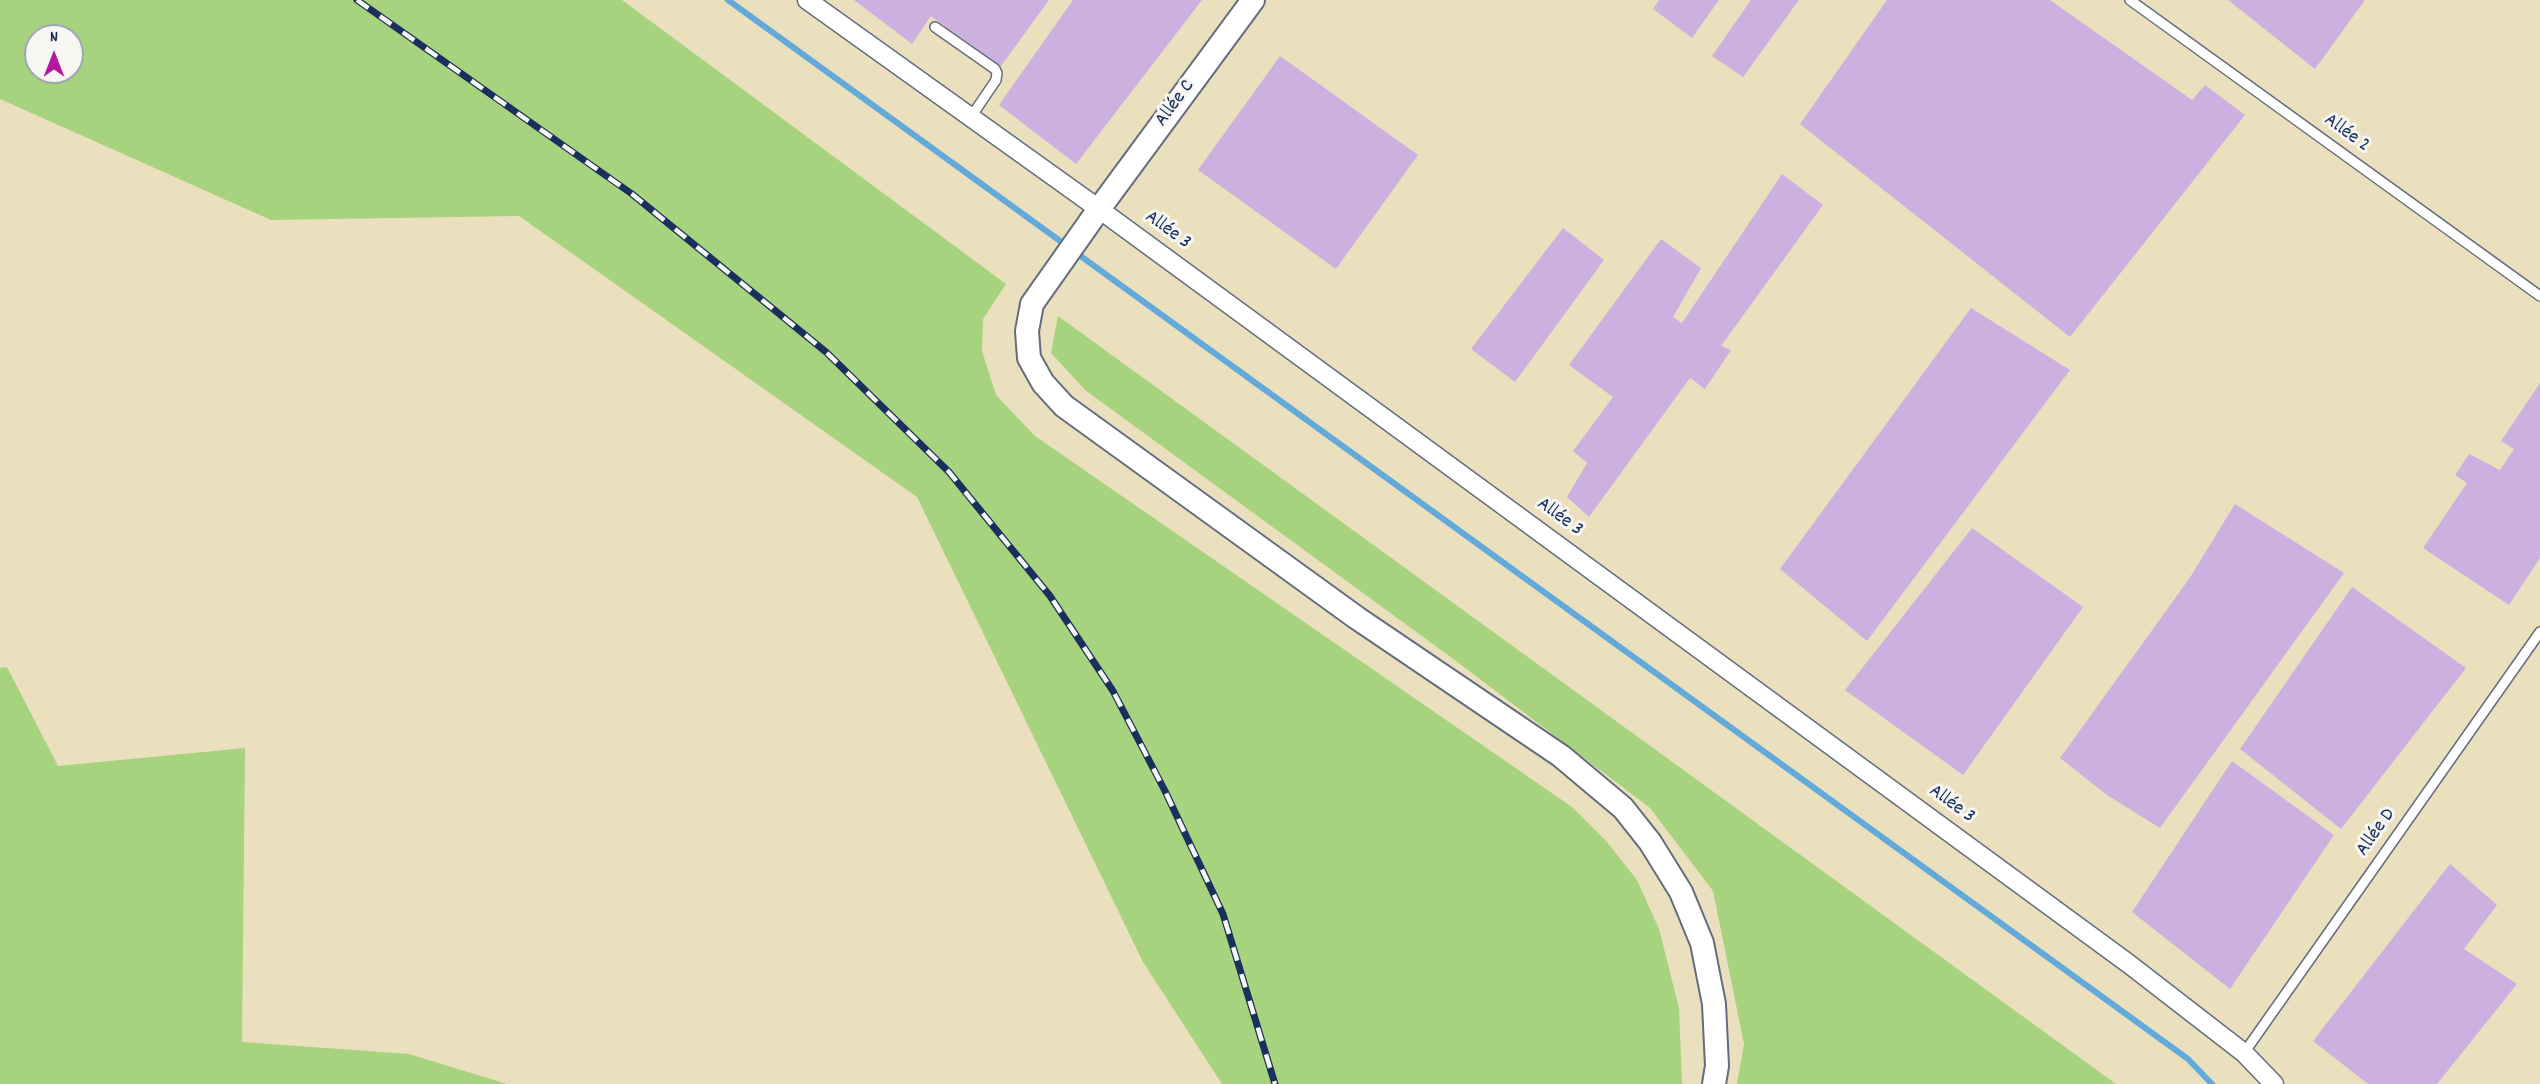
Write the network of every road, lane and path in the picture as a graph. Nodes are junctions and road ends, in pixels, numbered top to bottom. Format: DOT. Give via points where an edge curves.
graph roads {
  1 [pos="807,0"];
  2 [pos="1252,0"];
  3 [pos="2130,0"];
  4 [pos="935,27"];
  5 [pos="971,117"];
  6 [pos="1094,215"];
  7 [pos="2540,296"];
  8 [pos="2540,633"];
  9 [pos="2244,1053"];
  10 [pos="1714,1084"];
  11 [pos="2274,1084"];
  1 -- 5 [label="street, Allée 3"];
  2 -- 6 [label="street, Allée C"];
  3 -- 7 [label="lane, Allée 2"];
  4 -- 5 [label="lane" via="997,73"];
  5 -- 6 [label="street, Allée 3"];
  6 -- 9 [label="street, Allée 3" via="2130,964"];
  6 -- 10 [label="street, Allée C" via="1032,304 1027,331 1029,358 1042,383 1064,406 1357,618 1561,756 1623,808 1681,892 1702,944 1714,1004"];
  8 -- 9 [label="lane, Allée D"];
  9 -- 11 [label="street, Allée 3"];
}
